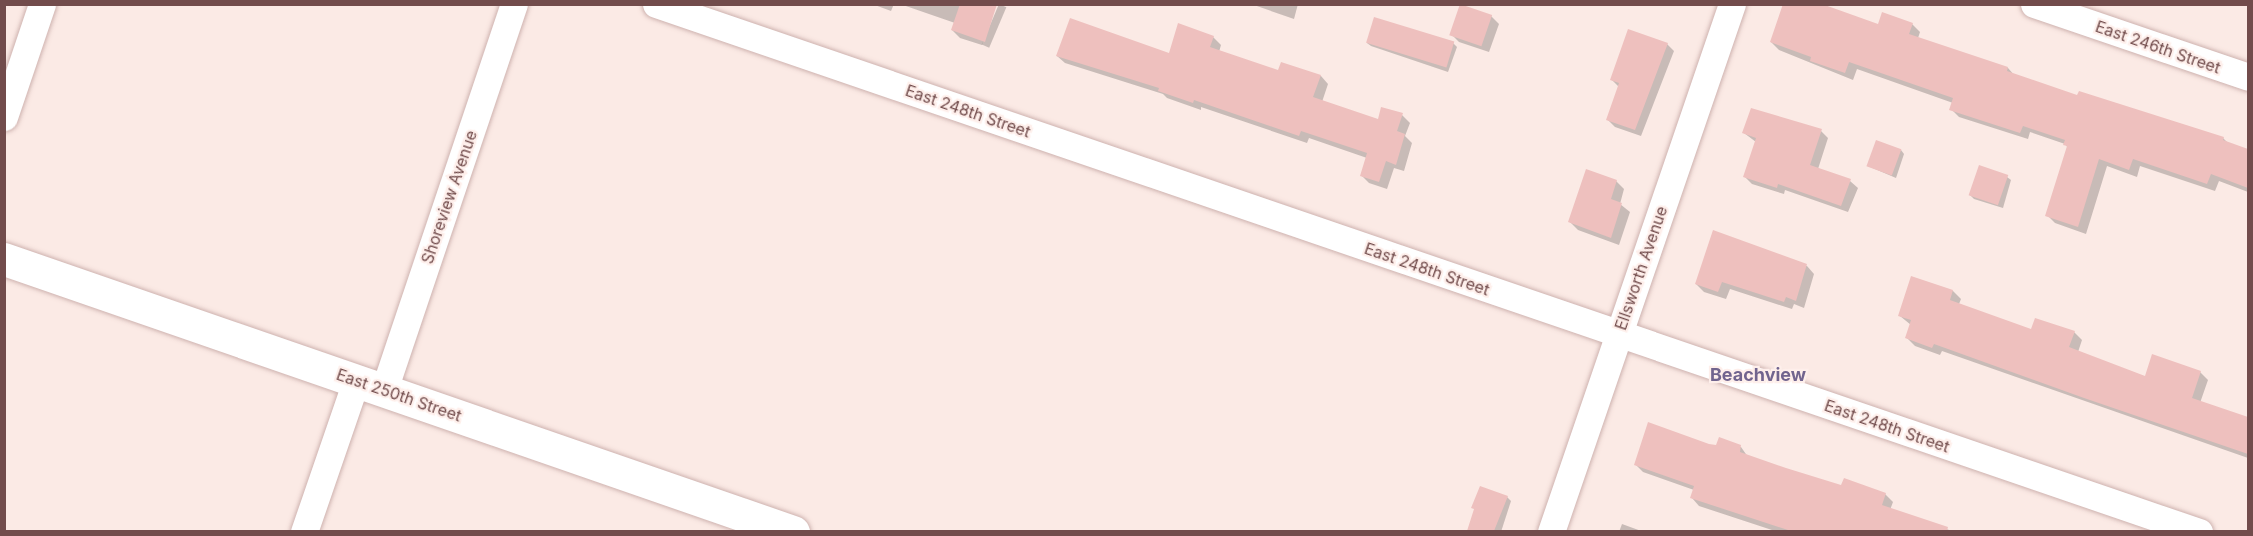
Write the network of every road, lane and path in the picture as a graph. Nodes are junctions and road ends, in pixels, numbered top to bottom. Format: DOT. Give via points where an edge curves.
graph roads {
  1 [pos="42,4"];
  2 [pos="514,4"];
  3 [pos="656,4"];
  4 [pos="1732,4"];
  5 [pos="2034,4"];
  6 [pos="2248,77"];
  7 [pos="4,117"];
  8 [pos="4,259"];
  9 [pos="1618,334"];
  10 [pos="370,386"];
  11 [pos="304,531"];
  12 [pos="794,531"];
  13 [pos="1551,531"];
  14 [pos="2199,531"];
  1 -- 7 [label="street"];
  2 -- 10 [label="street, Shoreview Avenue"];
  3 -- 9 [label="street, East 248th Street"];
  4 -- 9 [label="street, Ellsworth Avenue"];
  5 -- 6 [label="street, East 246th Street"];
  8 -- 10 [label="street, East 250th Street"];
  9 -- 13 [label="street, Ellsworth Avenue"];
  9 -- 14 [label="street, East 248th Street"];
  10 -- 11 [label="street, Shoreview Avenue"];
  10 -- 12 [label="street, East 250th Street"];
}
